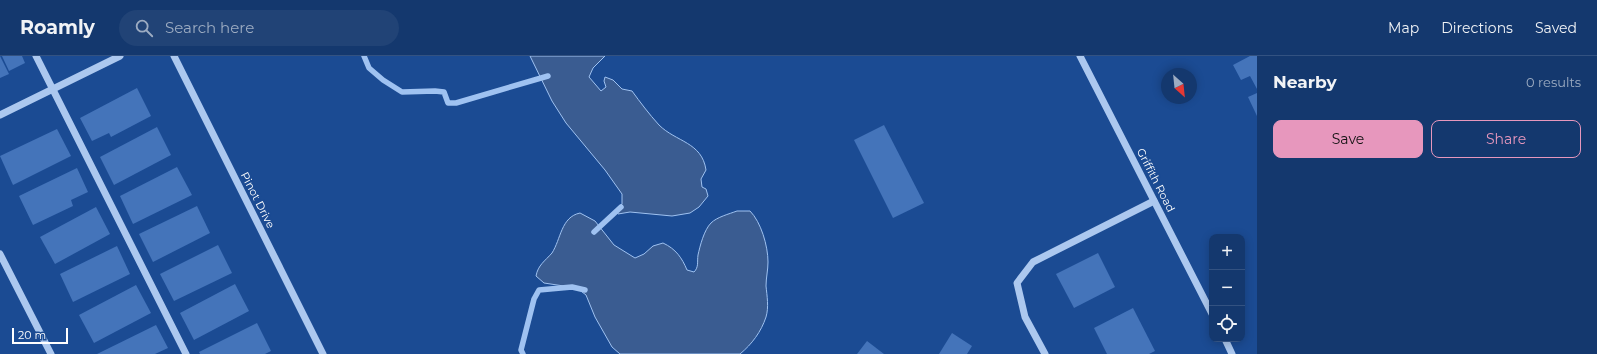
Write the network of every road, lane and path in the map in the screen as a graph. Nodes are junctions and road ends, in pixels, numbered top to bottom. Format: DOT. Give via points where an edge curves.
graph roads {
  1 [pos="36,56"];
  2 [pos="120,56"];
  3 [pos="174,56"];
  4 [pos="1080,56"];
  5 [pos="52,89"];
  6 [pos="0,116"];
  7 [pos="1154,201"];
  8 [pos="0,254"];
  9 [pos="1209,308"];
  10 [pos="1226,342"];
  11 [pos="51,354"];
  12 [pos="186,354"];
  13 [pos="323,354"];
  14 [pos="1045,354"];
  15 [pos="1232,354"];
  1 -- 5 [label="street"];
  2 -- 5 [label="street"];
  3 -- 13 [label="street, Pinot Drive"];
  4 -- 7 [label="street, Griffith Road"];
  5 -- 6 [label="street"];
  5 -- 12 [label="street"];
  7 -- 9 [label="street, Griffith Road"];
  7 -- 14 [label="street" via="1033,262 1017,283 1025,317"];
  8 -- 11 [label="street"];
  10 -- 15 [label="street"];
}
